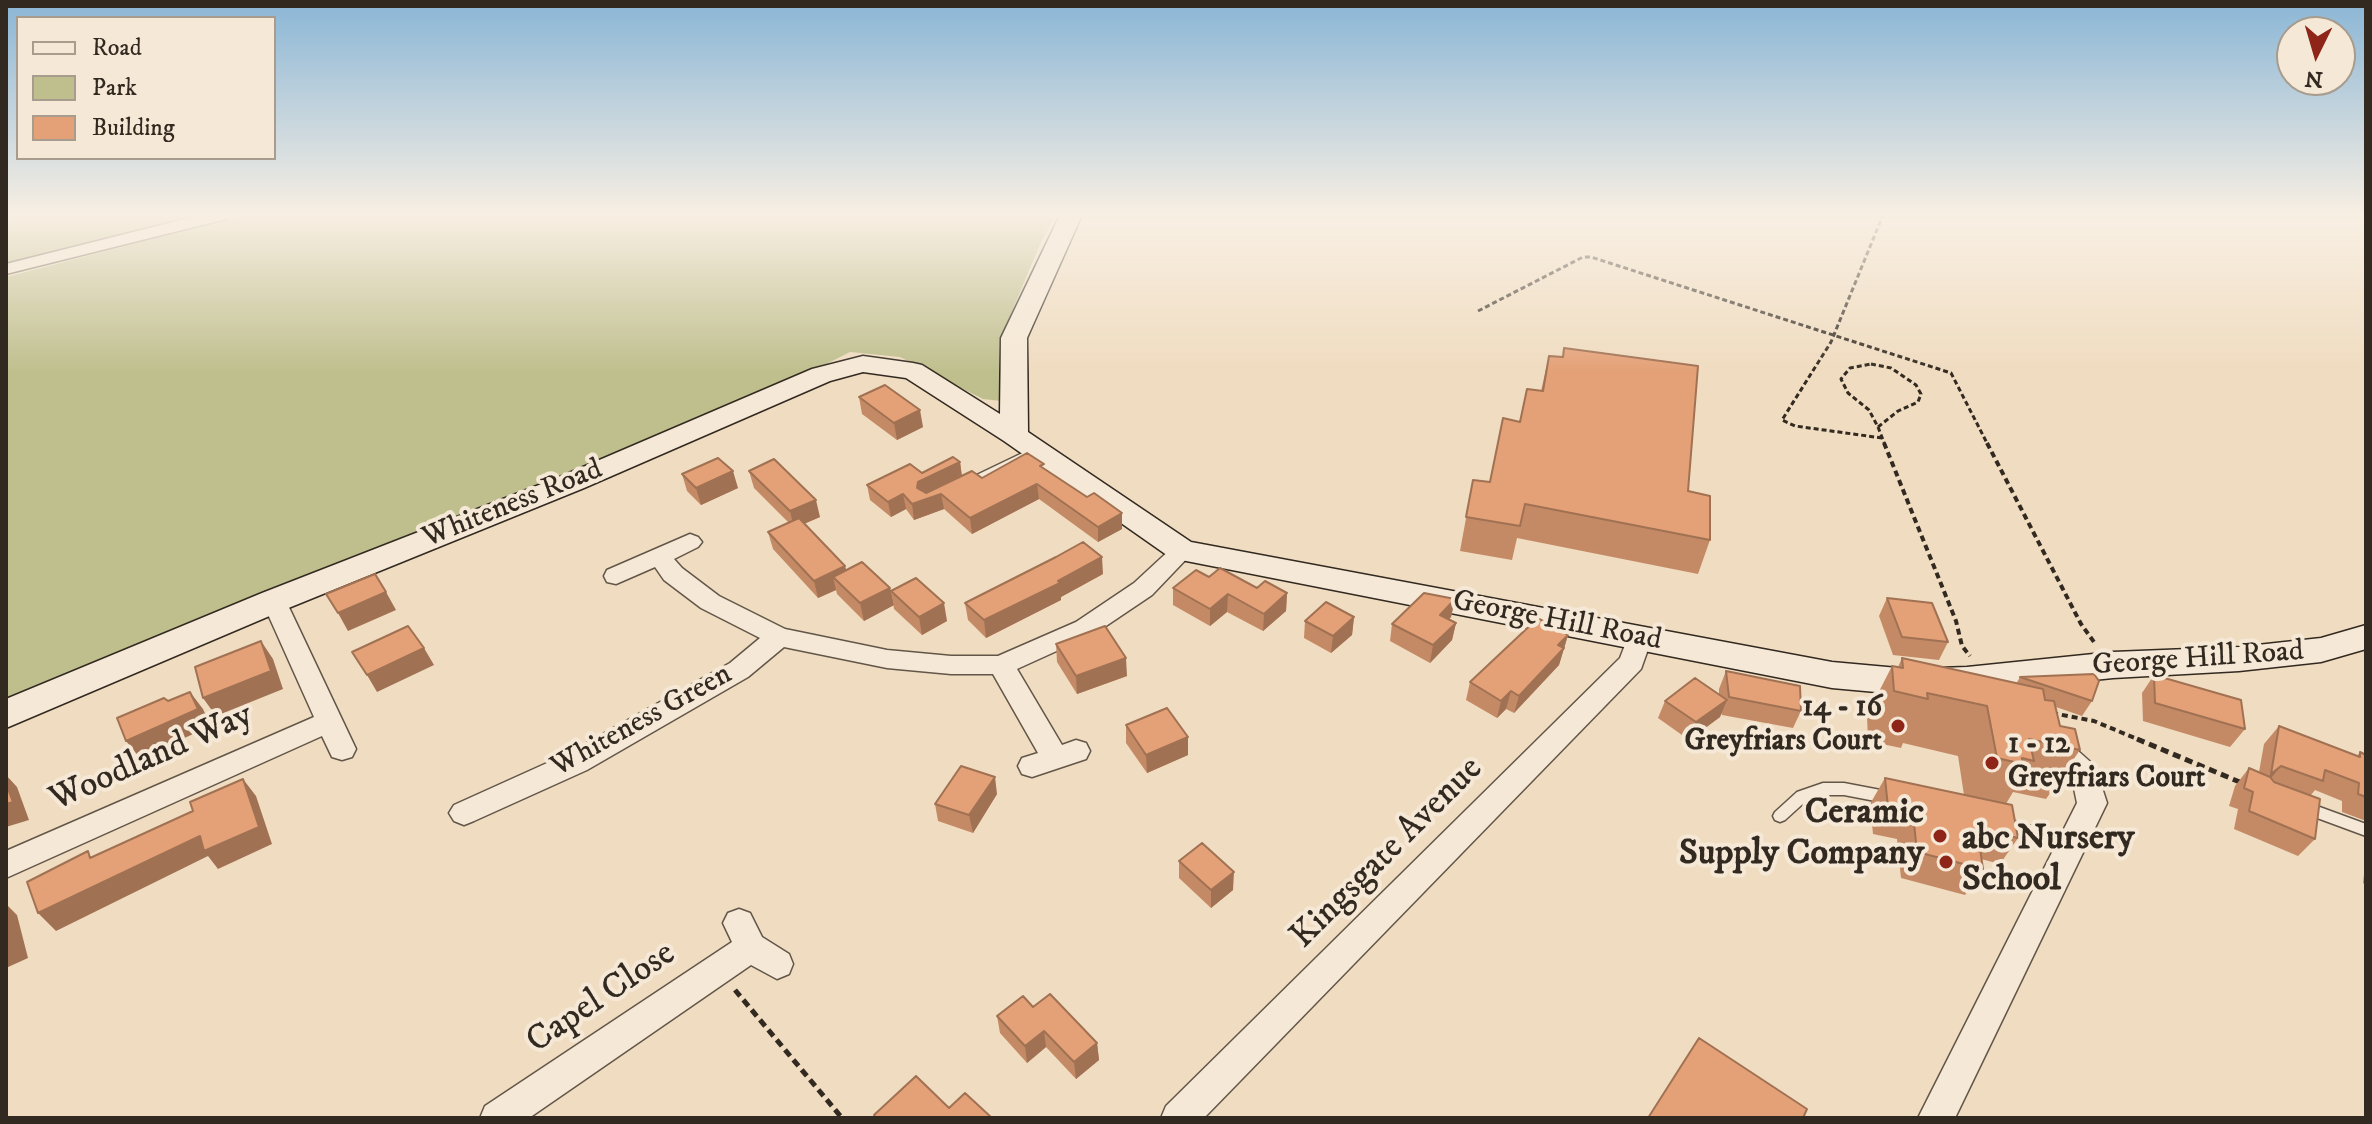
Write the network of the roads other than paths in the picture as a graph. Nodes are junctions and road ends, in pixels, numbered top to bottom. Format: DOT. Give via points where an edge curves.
graph roads {
  1 [pos="1047,267"];
  2 [pos="1025,443"];
  3 [pos="952,490"];
  4 [pos="690,542"];
  5 [pos="1182,551"];
  6 [pos="659,556"];
  7 [pos="616,576"];
  8 [pos="274,601"];
  9 [pos="779,637"];
  10 [pos="2366,637"];
  11 [pos="1639,638"];
  12 [pos="1001,665"];
  13 [pos="6,714"];
  14 [pos="2040,719"];
  15 [pos="328,722"];
  16 [pos="342,749"];
  17 [pos="1054,758"];
  18 [pos="1904,801"];
  19 [pos="2294,804"];
  20 [pos="464,813"];
  21 [pos="1780,816"];
  22 [pos="1990,821"];
  23 [pos="2366,830"];
  24 [pos="2070,850"];
  25 [pos="6,865"];
  26 [pos="756,945"];
  27 [pos="498,1118"];
  28 [pos="1179,1118"];
  29 [pos="1936,1118"];
  1 -- 2 [label="main road" via="1014,338"];
  2 -- 3 [label="lane"];
  2 -- 5 [label="main road, George Hill Road"];
  2 -- 8 [label="main road, Whiteness Road" via="913,371 880,364 849,366"];
  4 -- 6 [label="street"];
  5 -- 11 [label="main road, George Hill Road"];
  5 -- 12 [label="street, Whiteness Green" via="1143,589 1085,628"];
  6 -- 7 [label="street"];
  6 -- 9 [label="street, Whiteness Green" via="710,602"];
  8 -- 13 [label="main road, Whiteness Road"];
  8 -- 15 [label="street"];
  9 -- 12 [label="street, Whiteness Green" via="887,659"];
  9 -- 20 [label="street, Whiteness Green" via="739,670 577,762 492,789"];
  10 -- 11 [label="main road, George Hill Road" via="2321,650 2113,665 1989,688 1832,675"];
  11 -- 28 [label="street, Kingsgate Avenue" via="1632,662"];
  12 -- 17 [label="street"];
  14 -- 24 [label="street" via="2085,774 2092,803"];
  15 -- 16 [label="street"];
  15 -- 25 [label="street, Woodland Way"];
  18 -- 21 [label="lane" via="1823,789 1802,796"];
  19 -- 23 [label="lane"];
  22 -- 24 [label="lane" via="2030,831"];
  24 -- 29 [label="street"];
  26 -- 27 [label="street, Capel Close"];
}
